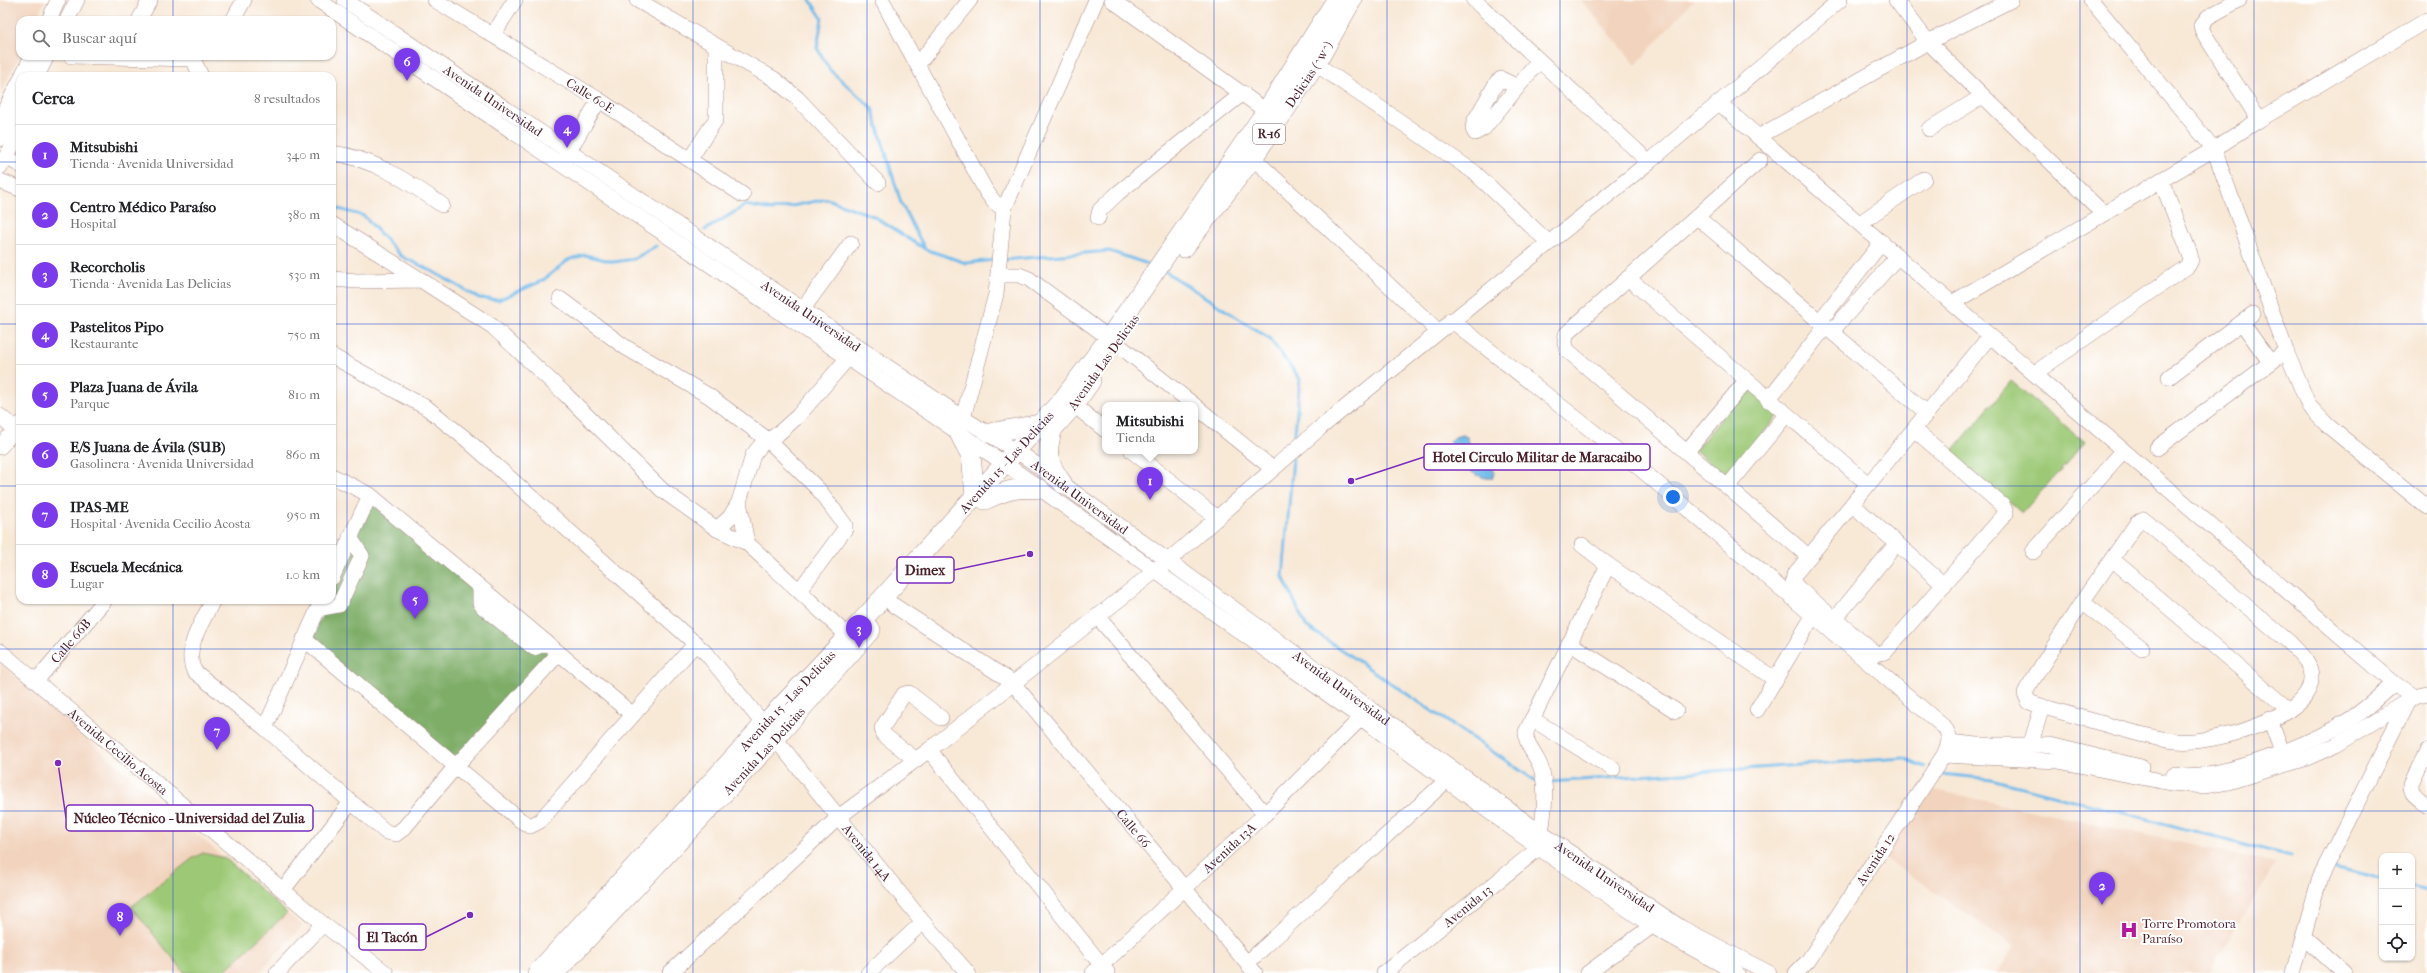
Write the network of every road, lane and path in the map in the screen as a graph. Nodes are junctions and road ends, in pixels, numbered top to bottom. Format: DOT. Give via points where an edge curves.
graph roads {
  1 [pos="58,0"];
  2 [pos="70,0"];
  3 [pos="77,0"];
  4 [pos="150,0"];
  5 [pos="244,0"];
  6 [pos="318,0"];
  7 [pos="345,0"];
  8 [pos="435,0"];
  9 [pos="515,0"];
  10 [pos="637,0"];
  11 [pos="882,0"];
  12 [pos="970,0"];
  13 [pos="1096,0"];
  14 [pos="1112,0"];
  15 [pos="1336,0"];
  16 [pos="1352,0"];
  17 [pos="1474,0"];
  18 [pos="1840,0"];
  19 [pos="1896,0"];
  20 [pos="2091,0"];
  21 [pos="2240,0"];
  22 [pos="2002,2"];
  23 [pos="51,16"];
  24 [pos="62,16"];
  25 [pos="68,16"];
  26 [pos="141,16"];
  27 [pos="236,16"];
  28 [pos="2427,20"];
  29 [pos="493,35"];
  30 [pos="1928,42"];
  31 [pos="716,47"];
  32 [pos="30,60"];
  33 [pos="39,60"];
  34 [pos="45,60"];
  35 [pos="197,60"];
  36 [pos="1539,61"];
  37 [pos="918,64"];
  38 [pos="1316,64"];
  39 [pos="24,72"];
  40 [pos="32,72"];
  41 [pos="39,72"];
  42 [pos="200,72"];
  43 [pos="1518,87"];
  44 [pos="1243,93"];
  45 [pos="1982,96"];
  46 [pos="599,100"];
  47 [pos="1719,103"];
  48 [pos="16,104"];
  49 [pos="16,105"];
  50 [pos="1266,111"];
  51 [pos="0,120"];
  52 [pos="2259,120"];
  53 [pos="1929,129"];
  54 [pos="1758,136"];
  55 [pos="0,139"];
  56 [pos="16,139"];
  57 [pos="2214,149"];
  58 [pos="336,154"];
  59 [pos="1253,158"];
  60 [pos="565,159"];
  61 [pos="690,159"];
  62 [pos="1760,160"];
  63 [pos="3,162"];
  64 [pos="1649,162"];
  65 [pos="16,164"];
  66 [pos="1924,179"];
  67 [pos="2161,180"];
  68 [pos="0,181"];
  69 [pos="878,183"];
  70 [pos="16,187"];
  71 [pos="743,195"];
  72 [pos="442,205"];
  73 [pos="1004,209"];
  74 [pos="2103,213"];
  75 [pos="1697,217"];
  76 [pos="1098,218"];
  77 [pos="1860,223"];
  78 [pos="336,227"];
  79 [pos="1882,242"];
  80 [pos="851,243"];
  81 [pos="1548,243"];
  82 [pos="1898,256"];
  83 [pos="1170,257"];
  84 [pos="999,265"];
  85 [pos="1628,278"];
  86 [pos="336,279"];
  87 [pos="421,280"];
  88 [pos="560,299"];
  89 [pos="1952,303"];
  90 [pos="802,310"];
  91 [pos="1451,320"];
  92 [pos="1826,326"];
  93 [pos="1438,331"];
  94 [pos="1990,336"];
  95 [pos="1112,341"];
  96 [pos="2286,351"];
  97 [pos="336,358"];
  98 [pos="847,359"];
  99 [pos="2270,362"];
  100 [pos="2034,373"];
  101 [pos="2169,377"];
  102 [pos="1746,381"];
  103 [pos="1768,400"];
  104 [pos="1189,402"];
  105 [pos="1074,405"];
  106 [pos="1198,409"];
  107 [pos="1927,413"];
  108 [pos="1786,415"];
  109 [pos="0,416"];
  110 [pos="961,426"];
  111 [pos="1047,426"];
  112 [pos="16,427"];
  113 [pos="1102,428"];
  114 [pos="16,430"];
  115 [pos="1915,430"];
  116 [pos="989,433"];
  117 [pos="768,440"];
  118 [pos="0,447"];
  119 [pos="2157,448"];
  120 [pos="1688,451"];
  121 [pos="2123,451"];
  122 [pos="1136,454"];
  123 [pos="1015,461"];
  124 [pos="1274,467"];
  125 [pos="336,478"];
  126 [pos="1063,484"];
  127 [pos="1868,484"];
  128 [pos="1728,486"];
  129 [pos="1040,490"];
  130 [pos="370,494"];
  131 [pos="980,497"];
  132 [pos="739,502"];
  133 [pos="1853,505"];
  134 [pos="2427,507"];
  135 [pos="1217,518"];
  136 [pos="717,529"];
  137 [pos="350,537"];
  138 [pos="1897,543"];
  139 [pos="747,544"];
  140 [pos="1582,545"];
  141 [pos="2034,552"];
  142 [pos="1808,556"];
  143 [pos="2112,559"];
  144 [pos="1169,560"];
  145 [pos="1608,565"];
  146 [pos="336,569"];
  147 [pos="1154,570"];
  148 [pos="1944,585"];
  149 [pos="799,591"];
  150 [pos="2082,602"];
  151 [pos="102,604"];
  152 [pos="211,604"];
  153 [pos="320,604"];
  154 [pos="893,605"];
  155 [pos="1097,616"];
  156 [pos="1813,616"];
  157 [pos="1835,619"];
  158 [pos="848,636"];
  159 [pos="304,639"];
  160 [pos="696,643"];
  161 [pos="1569,643"];
  162 [pos="2142,648"];
  163 [pos="0,651"];
  164 [pos="558,653"];
  165 [pos="1776,680"];
  166 [pos="36,681"];
  167 [pos="1012,682"];
  168 [pos="2394,683"];
  169 [pos="2416,698"];
  170 [pos="2042,707"];
  171 [pos="1757,710"];
  172 [pos="2289,710"];
  173 [pos="1676,711"];
  174 [pos="633,715"];
  175 [pos="941,718"];
  176 [pos="1361,718"];
  177 [pos="1532,719"];
  178 [pos="2270,719"];
  179 [pos="765,723"];
  180 [pos="265,728"];
  181 [pos="776,738"];
  182 [pos="2031,743"];
  183 [pos="1947,748"];
  184 [pos="929,750"];
  185 [pos="2427,751"];
  186 [pos="2282,752"];
  187 [pos="916,760"];
  188 [pos="456,766"];
  189 [pos="1613,769"];
  190 [pos="1447,780"];
  191 [pos="351,802"];
  192 [pos="2427,805"];
  193 [pos="1265,814"];
  194 [pos="840,816"];
  195 [pos="1541,833"];
  196 [pos="1539,848"];
  197 [pos="1184,888"];
  198 [pos="283,890"];
  199 [pos="924,922"];
  200 [pos="323,924"];
  201 [pos="1652,926"];
  202 [pos="2304,937"];
  203 [pos="1251,968"];
  204 [pos="1101,970"];
  205 [pos="1393,970"];
  206 [pos="277,973"];
  207 [pos="386,973"];
  208 [pos="537,973"];
  209 [pos="555,973"];
  210 [pos="670,973"];
  211 [pos="868,973"];
  212 [pos="968,973"];
  213 [pos="1588,973"];
  214 [pos="1736,973"];
  215 [pos="1770,973"];
  216 [pos="1796,973"];
  217 [pos="2293,973"];
  218 [pos="2344,973"];
  1 -- 23 [label="street"];
  2 -- 24 [label="street"];
  3 -- 25 [label="street"];
  4 -- 26 [label="street"];
  5 -- 27 [label="street"];
  6 -- 60 [label="street, Avenida Universidad"];
  7 -- 60 [label="street, Avenida Universidad"];
  8 -- 29 [label="street, Calle 60E"];
  9 -- 29 [label="street"];
  10 -- 31 [label="street"];
  11 -- 37 [label="street"];
  12 -- 37 [label="street"];
  13 -- 73 [label="street"];
  14 -- 44 [label="street"];
  15 -- 50 [label="main road, Delicias (^w^) / R-16"];
  16 -- 38 [label="main road, Delicias (^w^) / R-16"];
  17 -- 36 [label="street"];
  18 -- 47 [label="street"];
  19 -- 30 [label="street"];
  20 -- 57 [label="street"];
  21 -- 52 [label="street" via="2208,17 2201,26"];
  22 -- 30 [label="street"];
  28 -- 52 [label="street"];
  29 -- 46 [label="street, Calle 60E"];
  30 -- 45 [label="street"];
  30 -- 54 [label="street"];
  31 -- 61 [label="street" via="716,119"];
  31 -- 69 [label="street" via="774,79 797,98"];
  32 -- 39 [label="street"];
  33 -- 40 [label="street"];
  34 -- 41 [label="street"];
  35 -- 42 [label="street"];
  36 -- 43 [label="street"];
  36 -- 64 [label="street"];
  37 -- 73 [label="street" via="986,191 994,202"];
  38 -- 59 [label="main road, Delicias (^w^) / R-16"];
  38 -- 81 [label="street" via="1474,172"];
  44 -- 50 [label="street"];
  44 -- 76 [label="street" via="1118,193 1100,210"];
  45 -- 53 [label="street"];
  45 -- 74 [label="street"];
  46 -- 60 [label="street"];
  46 -- 61 [label="street, Calle 60E"];
  47 -- 54 [label="street"];
  47 -- 64 [label="street"];
  48 -- 51 [label="street"];
  49 -- 55 [label="street"];
  50 -- 83 [label="main road, Delicias (^w^) / R-16"];
  52 -- 57 [label="street"];
  54 -- 77 [label="street"];
  56 -- 63 [label="street"];
  57 -- 67 [label="street"];
  57 -- 96 [label="street"];
  58 -- 72 [label="street" via="373,164 415,186"];
  59 -- 83 [label="main road, Delicias (^w^) / R-16"];
  59 -- 93 [label="street"];
  60 -- 90 [label="street, Avenida Universidad"];
  60 -- 98 [label="street, Avenida Universidad"];
  61 -- 71 [label="street, Calle 60E"];
  62 -- 75 [label="street"];
  63 -- 65 [label="street"];
  64 -- 81 [label="street"];
  66 -- 77 [label="street"];
  67 -- 74 [label="street"];
  67 -- 100 [label="street" via="2190,254 2188,266"];
  68 -- 70 [label="street"];
  73 -- 84 [label="street"];
  74 -- 89 [label="street"];
  75 -- 85 [label="street"];
  75 -- 92 [label="street"];
  77 -- 79 [label="street"];
  78 -- 87 [label="street"];
  79 -- 82 [label="street"];
  79 -- 92 [label="street"];
  80 -- 90 [label="street"];
  81 -- 91 [label="street"];
  82 -- 89 [label="street"];
  82 -- 92 [label="street"];
  83 -- 95 [label="main road, Avenida Las Delicias / R-16"];
  84 -- 95 [label="street" via="1029,279"];
  84 -- 110 [label="street" via="989,325"];
  85 -- 102 [label="street"];
  85 -- 120 [label="street" via="1566,334 1564,342 1567,350"];
  86 -- 87 [label="street"];
  87 -- 136 [label="street" via="492,326 662,490"];
  88 -- 117 [label="street" via="625,348 709,396"];
  89 -- 94 [label="street"];
  90 -- 110 [label="street, Avenida Universidad"];
  91 -- 93 [label="street"];
  91 -- 156 [label="street" via="1637,466"];
  92 -- 103 [label="street"];
  92 -- 107 [label="street"];
  93 -- 124 [label="street"];
  94 -- 100 [label="street"];
  94 -- 107 [label="street"];
  95 -- 104 [label="street"];
  95 -- 105 [label="main road, Avenida Las Delicias / R-16"];
  95 -- 111 [label="main road, Avenida 15 - Las Delicias / R-16" via="1062,399"];
  96 -- 99 [label="street"];
  96 -- 134 [label="street" via="2303,394 2316,414"];
  97 -- 160 [label="street, Avenida 14A" via="427,408 455,430"];
  98 -- 110 [label="street, Avenida Universidad"];
  98 -- 117 [label="street" via="798,416"];
  99 -- 101 [label="street" via="2247,319"];
  99 -- 119 [label="street"];
  100 -- 121 [label="street"];
  102 -- 103 [label="street"];
  102 -- 120 [label="street"];
  103 -- 108 [label="street"];
  105 -- 111 [label="main road, Avenida Las Delicias / R-16"];
  105 -- 113 [label="street"];
  106 -- 124 [label="street"];
  107 -- 115 [label="street"];
  108 -- 127 [label="street"];
  108 -- 128 [label="street"];
  109 -- 112 [label="street"];
  110 -- 116 [label="street, Avenida Universidad"];
  110 -- 123 [label="street, Avenida Universidad"];
  110 -- 131 [label="main road"];
  111 -- 116 [label="main road"];
  111 -- 123 [label="main road, Avenida Las Delicias / R-16"];
  111 -- 126 [label="main road" via="1050,466"];
  114 -- 118 [label="street"];
  115 -- 127 [label="street"];
  115 -- 148 [label="street" via="2005,509 2004,517"];
  116 -- 123 [label="street, Avenida Universidad"];
  117 -- 132 [label="street" via="753,455"];
  117 -- 149 [label="street" via="819,490 845,525 842,535"];
  120 -- 128 [label="street"];
  121 -- 141 [label="street"];
  121 -- 168 [label="street"];
  122 -- 135 [label="street"];
  123 -- 126 [label="street, Avenida Universidad"];
  123 -- 129 [label="street, Avenida Universidad"];
  123 -- 131 [label="main road, Avenida Las Delicias / R-16"];
  124 -- 135 [label="street"];
  125 -- 130 [label="street"];
  126 -- 144 [label="street, Avenida Universidad"];
  127 -- 133 [label="street"];
  128 -- 142 [label="street"];
  129 -- 131 [label="main road" via="1018,488"];
  129 -- 147 [label="street, Avenida Universidad"];
  130 -- 137 [label="street"];
  130 -- 164 [label="street"];
  131 -- 154 [label="main road, Avenida Las Delicias / R-16"];
  131 -- 158 [label="main road, Avenida 15 - Las Delicias / R-16"];
  132 -- 136 [label="street" via="730,517"];
  132 -- 139 [label="street"];
  133 -- 138 [label="street"];
  133 -- 142 [label="street"];
  135 -- 144 [label="street"];
  136 -- 139 [label="street"];
  137 -- 146 [label="street"];
  137 -- 153 [label="street" via="360,551 361,561 338,605"];
  138 -- 148 [label="street"];
  138 -- 157 [label="street"];
  139 -- 149 [label="street"];
  140 -- 145 [label="street"];
  142 -- 157 [label="street" via="1794,574 1793,582"];
  143 -- 150 [label="street"];
  143 -- 172 [label="street"];
  143 -- 172 [label="street" via="2137,523 2146,520 2302,656 2310,668 2312,678 2305,696"];
  144 -- 147 [label="street"];
  144 -- 195 [label="street, Avenida Universidad"];
  145 -- 161 [label="street"];
  145 -- 165 [label="street"];
  147 -- 155 [label="street"];
  147 -- 176 [label="street, Avenida Universidad"];
  148 -- 157 [label="street" via="1884,652 1876,654"];
  149 -- 158 [label="street"];
  150 -- 162 [label="street"];
  150 -- 170 [label="street" via="2025,694 2029,702"];
  151 -- 166 [label="street, Calle 66B"];
  152 -- 180 [label="street" via="190,650 190,661 194,671"];
  153 -- 159 [label="street"];
  154 -- 167 [label="street, Calle 66"];
  154 -- 181 [label="main road, Avenida Las Delicias / R-16"];
  155 -- 167 [label="street"];
  155 -- 193 [label="street"];
  156 -- 165 [label="street"];
  156 -- 183 [label="street" via="1944,727 1950,738"];
  158 -- 179 [label="main road, Avenida 15 - Las Delicias / R-16"];
  159 -- 180 [label="street"];
  159 -- 188 [label="street"];
  160 -- 174 [label="street"];
  160 -- 179 [label="street, Avenida 14A"];
  161 -- 173 [label="street"];
  161 -- 177 [label="street"];
  163 -- 166 [label="street, Avenida Cecilio Acosta"];
  164 -- 174 [label="street"];
  164 -- 188 [label="street"];
  165 -- 171 [label="street"];
  166 -- 198 [label="street, Avenida Cecilio Acosta"];
  167 -- 184 [label="street"];
  167 -- 197 [label="street, Calle 66"];
  168 -- 169 [label="street"];
  168 -- 186 [label="street" via="2351,718"];
  169 -- 183 [label="street" via="2336,745 2307,758 2228,782 2204,786 2171,783 2058,761"];
  169 -- 202 [label="street" via="2320,877"];
  170 -- 178 [label="street" via="2176,742 2212,740"];
  170 -- 182 [label="street"];
  172 -- 178 [label="street"];
  174 -- 188 [label="street" via="540,820 530,826"];
  175 -- 187 [label="street" via="909,693 904,694 882,728 884,735"];
  176 -- 190 [label="street, Avenida Universidad"];
  176 -- 193 [label="street, Avenida 13A"];
  177 -- 189 [label="street"];
  177 -- 195 [label="street" via="1526,732 1526,740 1542,769 1544,789"];
  178 -- 186 [label="street"];
  179 -- 181 [label="street, Avenida 14A"];
  179 -- 208 [label="main road, Avenida 15 - Las Delicias / R-16"];
  180 -- 191 [label="street"];
  181 -- 194 [label="street, Avenida 14A"];
  181 -- 209 [label="main road, Avenida Las Delicias / R-16"];
  182 -- 183 [label="street"];
  182 -- 186 [label="street" via="2066,747 2183,776 2232,768"];
  183 -- 216 [label="street, Avenida 12" via="1808,961"];
  184 -- 187 [label="street"];
  184 -- 204 [label="street"];
  185 -- 192 [label="street" via="2410,789"];
  187 -- 194 [label="street"];
  188 -- 191 [label="street" via="404,828 396,834 386,832"];
  190 -- 196 [label="street, Avenida Universidad"];
  190 -- 203 [label="street"];
  191 -- 198 [label="street"];
  193 -- 197 [label="street, Avenida 13A"];
  194 -- 199 [label="street, Avenida 14A"];
  194 -- 210 [label="street"];
  195 -- 196 [label="street"];
  195 -- 215 [label="street, Avenida Universidad" via="1680,927"];
  196 -- 201 [label="street, Avenida Universidad"];
  196 -- 205 [label="street, Avenida 13"];
  197 -- 203 [label="street, Calle 66"];
  197 -- 204 [label="street, Avenida 13A"];
  198 -- 200 [label="street, Avenida Cecilio Acosta"];
  199 -- 211 [label="street"];
  199 -- 212 [label="street, Avenida 14A"];
  200 -- 206 [label="street"];
  200 -- 207 [label="street, Avenida Cecilio Acosta"];
  201 -- 213 [label="street"];
  201 -- 214 [label="street, Avenida Universidad"];
  202 -- 217 [label="street"];
  202 -- 218 [label="street"];
}
